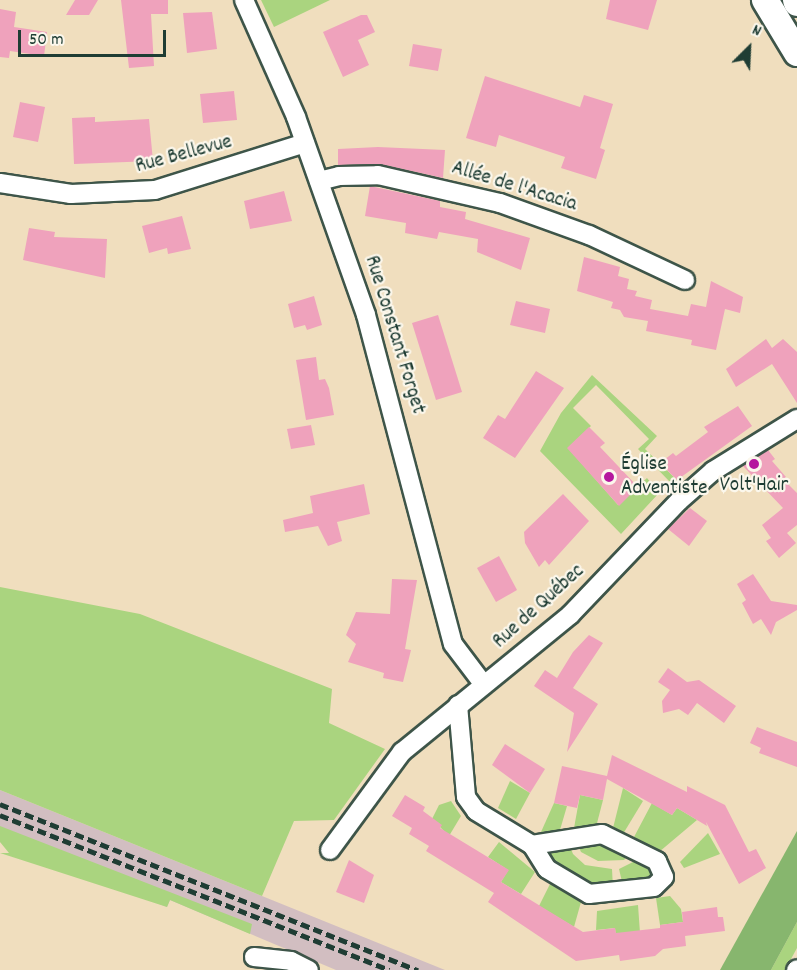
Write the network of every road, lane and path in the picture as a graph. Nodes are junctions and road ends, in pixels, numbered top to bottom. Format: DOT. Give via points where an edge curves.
graph roads {
  1 [pos="244,0"];
  2 [pos="765,0"];
  3 [pos="797,53"];
  4 [pos="305,143"];
  5 [pos="319,181"];
  6 [pos="0,183"];
  7 [pos="685,280"];
  8 [pos="797,419"];
  9 [pos="484,685"];
  10 [pos="458,705"];
  11 [pos="532,845"];
  12 [pos="330,850"];
  13 [pos="254,957"];
  14 [pos="309,970"];
  1 -- 4 [label="street, Rue Constant Forget"];
  2 -- 3 [label="main road"];
  4 -- 5 [label="street, Rue Constant Forget"];
  4 -- 6 [label="street, Rue Bellevue" via="155,190 71,194"];
  5 -- 7 [label="street, Allée de l'Acacia" via="378,175 500,203 589,235"];
  5 -- 9 [label="street, Rue Constant Forget" via="366,315 453,644"];
  8 -- 9 [label="street, Rue de Québec" via="713,471 570,615"];
  9 -- 10 [label="street, Rue de Québec"];
  10 -- 11 [label="street" via="469,805"];
  10 -- 12 [label="street, Rue de Québec" via="402,752"];
  11 -- 11 [label="street" via="602,834 657,861 664,877 654,887 589,894 547,869"];
  13 -- 14 [label="street" via="291,961"];
}
